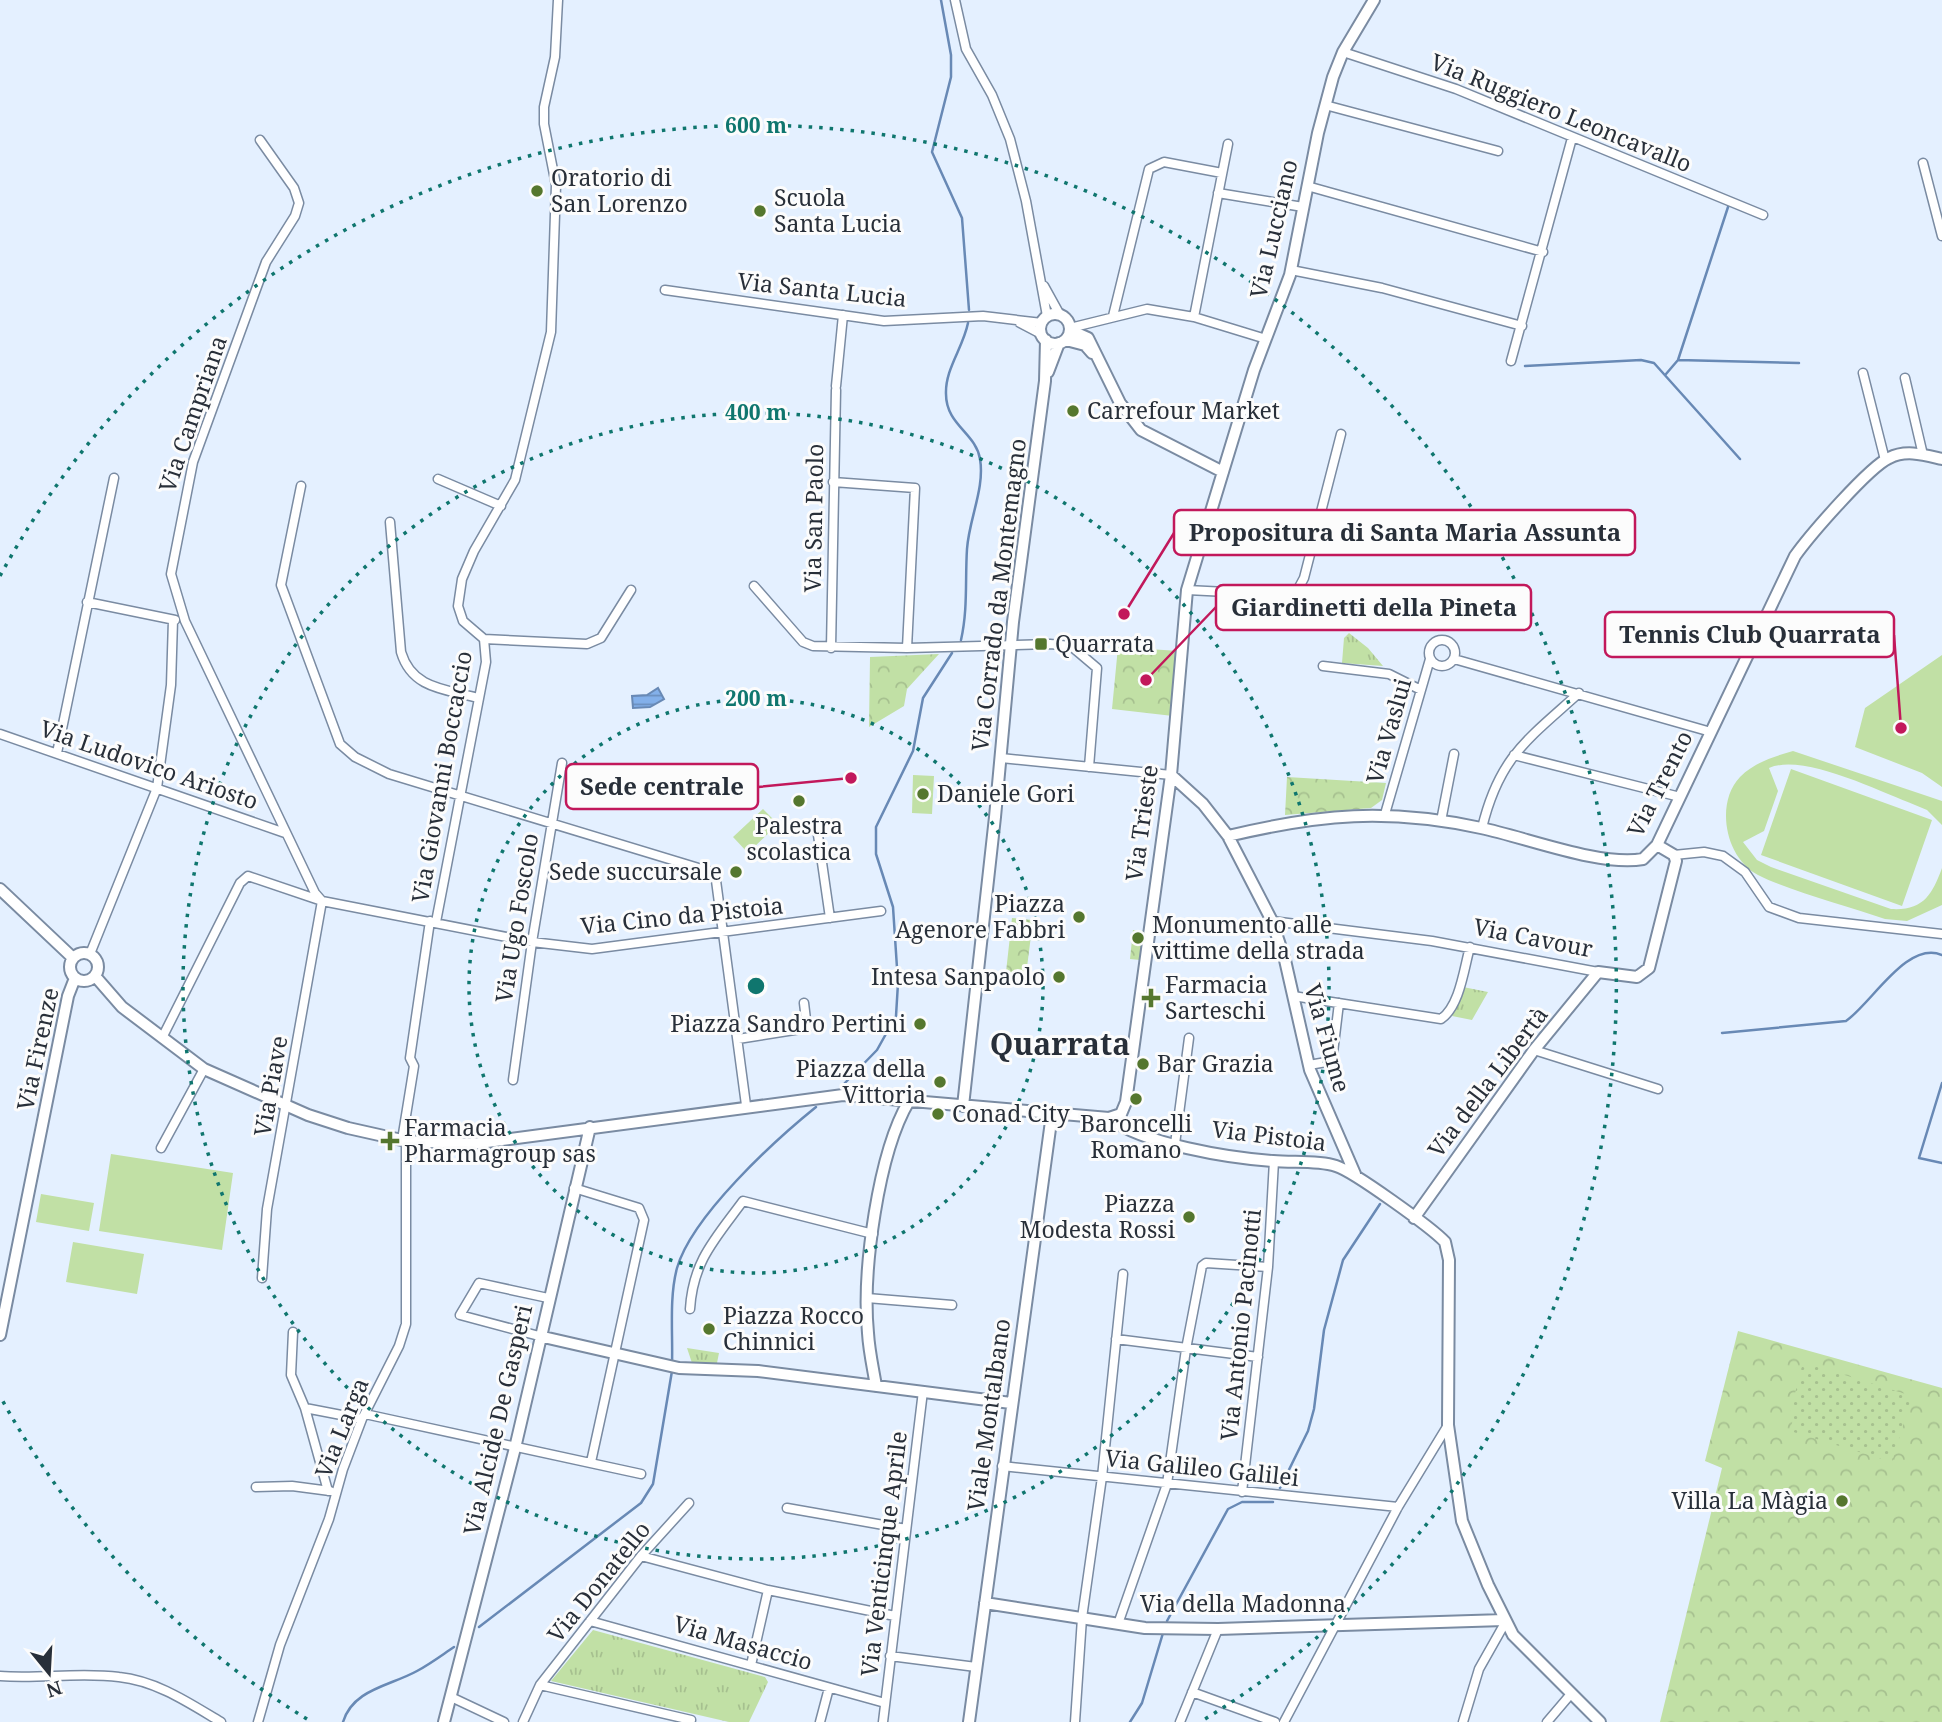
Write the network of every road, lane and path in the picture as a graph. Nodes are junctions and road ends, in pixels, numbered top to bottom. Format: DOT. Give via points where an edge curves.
graph roads {
  1 [pos="558,0"];
  2 [pos="955,0"];
  3 [pos="1374,0"];
  4 [pos="1343,52"];
  5 [pos="1325,106"];
  6 [pos="1572,138"];
  7 [pos="260,140"];
  8 [pos="1228,144"];
  9 [pos="1498,151"];
  10 [pos="1923,163"];
  11 [pos="1222,173"];
  12 [pos="1307,186"];
  13 [pos="1218,193"];
  14 [pos="1303,207"];
  15 [pos="1763,215"];
  16 [pos="1942,236"];
  17 [pos="1543,252"];
  18 [pos="1291,270"];
  19 [pos="1041,280"];
  20 [pos="665,290"];
  21 [pos="1060,315"];
  22 [pos="843,316"];
  23 [pos="1113,316"];
  24 [pos="1194,317"];
  25 [pos="1522,326"];
  26 [pos="1044,328"];
  27 [pos="1066,335"];
  28 [pos="1266,339"];
  29 [pos="1511,361"];
  30 [pos="1863,373"];
  31 [pos="1905,379"];
  32 [pos="1045,381"];
  33 [pos="1340,434"];
  34 [pos="1923,454"];
  35 [pos="1942,459"];
  36 [pos="1885,460"];
  37 [pos="1223,472"];
  38 [pos="114,478"];
  39 [pos="438,479"];
  40 [pos="833,482"];
  41 [pos="301,486"];
  42 [pos="501,506"];
  43 [pos="390,522"];
  44 [pos="754,586"];
  45 [pos="631,590"];
  46 [pos="1187,590"];
  47 [pos="87,602"];
  48 [pos="1766,616"];
  49 [pos="173,620"];
  50 [pos="185,621"];
  51 [pos="1872,629"];
  52 [pos="484,639"];
  53 [pos="1013,644"];
  54 [pos="831,648"];
  55 [pos="908,648"];
  56 [pos="1430,659"];
  57 [pos="1454,659"];
  58 [pos="1323,666"];
  59 [pos="1421,690"];
  60 [pos="1579,693"];
  61 [pos="478,698"];
  62 [pos="1710,732"];
  63 [pos="0,734"];
  64 [pos="57,753"];
  65 [pos="1454,754"];
  66 [pos="1514,755"];
  67 [pos="1001,758"];
  68 [pos="562,762"];
  69 [pos="1089,767"];
  70 [pos="1171,775"];
  71 [pos="157,788"];
  72 [pos="461,794"];
  73 [pos="1680,797"];
  74 [pos="1385,814"];
  75 [pos="1441,821"];
  76 [pos="551,822"];
  77 [pos="817,828"];
  78 [pos="1482,828"];
  79 [pos="285,832"];
  80 [pos="1228,836"];
  81 [pos="1657,845"];
  82 [pos="1674,855"];
  83 [pos="0,889"];
  84 [pos="322,901"];
  85 [pos="881,911"];
  86 [pos="830,918"];
  87 [pos="1272,921"];
  88 [pos="433,922"];
  89 [pos="723,931"];
  90 [pos="1942,934"];
  91 [pos="532,942"];
  92 [pos="1470,947"];
  93 [pos="90,954"];
  94 [pos="73,958"];
  95 [pos="1598,972"];
  96 [pos="95,976"];
  97 [pos="75,978"];
  98 [pos="1293,996"];
  99 [pos="804,1003"];
  100 [pos="1339,1003"];
  101 [pos="162,1038"];
  102 [pos="1189,1038"];
  103 [pos="738,1039"];
  104 [pos="1534,1050"];
  105 [pos="1309,1065"];
  106 [pos="204,1069"];
  107 [pos="513,1080"];
  108 [pos="1658,1089"];
  109 [pos="909,1101"];
  110 [pos="746,1105"];
  111 [pos="962,1106"];
  112 [pos="286,1107"];
  113 [pos="1052,1114"];
  114 [pos="1109,1118"];
  115 [pos="590,1127"];
  116 [pos="404,1140"];
  117 [pos="1175,1144"];
  118 [pos="161,1148"];
  119 [pos="1274,1161"];
  120 [pos="1355,1174"];
  121 [pos="574,1188"];
  122 [pos="1414,1218"];
  123 [pos="873,1234"];
  124 [pos="1268,1267"];
  125 [pos="1123,1274"];
  126 [pos="262,1278"];
  127 [pos="548,1298"];
  128 [pos="867,1298"];
  129 [pos="952,1305"];
  130 [pos="690,1309"];
  131 [pos="293,1332"];
  132 [pos="0,1335"];
  133 [pos="539,1336"];
  134 [pos="1116,1339"];
  135 [pos="1186,1349"];
  136 [pos="613,1353"];
  137 [pos="1258,1357"];
  138 [pos="876,1386"];
  139 [pos="923,1391"];
  140 [pos="1011,1403"];
  141 [pos="305,1408"];
  142 [pos="364,1416"];
  143 [pos="1448,1425"];
  144 [pos="515,1448"];
  145 [pos="591,1462"];
  146 [pos="1002,1466"];
  147 [pos="641,1474"];
  148 [pos="1102,1477"];
  149 [pos="1167,1484"];
  150 [pos="256,1487"];
  151 [pos="332,1491"];
  152 [pos="1242,1492"];
  153 [pos="689,1503"];
  154 [pos="1398,1507"];
  155 [pos="787,1508"];
  156 [pos="906,1529"];
  157 [pos="641,1556"];
  158 [pos="768,1590"];
  159 [pos="985,1603"];
  160 [pos="895,1616"];
  161 [pos="1082,1618"];
  162 [pos="590,1621"];
  163 [pos="1504,1621"];
  164 [pos="1118,1624"];
  165 [pos="1335,1625"];
  166 [pos="1217,1629"];
  167 [pos="890,1656"];
  168 [pos="751,1665"];
  169 [pos="976,1667"];
  170 [pos="0,1676"];
  171 [pos="540,1685"];
  172 [pos="829,1688"];
  173 [pos="1192,1692"];
  174 [pos="1570,1695"];
  175 [pos="450,1697"];
  176 [pos="885,1703"];
  177 [pos="691,1720"];
  178 [pos="221,1722"];
  179 [pos="258,1722"];
  180 [pos="443,1722"];
  181 [pos="504,1722"];
  182 [pos="523,1722"];
  183 [pos="820,1722"];
  184 [pos="883,1722"];
  185 [pos="969,1722"];
  186 [pos="1075,1722"];
  187 [pos="1180,1722"];
  188 [pos="1275,1722"];
  189 [pos="1284,1722"];
  190 [pos="1462,1722"];
  191 [pos="1547,1722"];
  192 [pos="1600,1722"];
  1 -- 42 [label="street" via="555,57 544,107 555,185 551,332 515,480"];
  2 -- 19 [label="street" via="966,49 1010,139"];
  3 -- 4 [label="street, Via Lucciano"];
  4 -- 5 [label="street, Via Lucciano"];
  4 -- 6 [label="street, Via Ruggiero Leoncavallo" via="1456,89"];
  5 -- 9 [label="street"];
  5 -- 12 [label="street, Via Lucciano"];
  6 -- 15 [label="street, Via Ruggiero Leoncavallo"];
  6 -- 17 [label="street"];
  7 -- 50 [label="street, Via Campriana" via="295,188 299,203 267,262 186,483 171,574"];
  8 -- 11 [label="street"];
  10 -- 16 [label="street"];
  11 -- 13 [label="street"];
  11 -- 23 [label="street" via="1164,162 1149,169"];
  12 -- 14 [label="street, Via Lucciano"];
  12 -- 17 [label="street"];
  13 -- 14 [label="street"];
  13 -- 24 [label="street"];
  14 -- 18 [label="street, Via Lucciano"];
  17 -- 25 [label="street"];
  18 -- 25 [label="street"];
  18 -- 28 [label="street, Via Lucciano"];
  19 -- 21 [label="street"];
  19 -- 26 [label="street"];
  20 -- 22 [label="street, Via Santa Lucia"];
  21 -- 26 [label="street"];
  21 -- 27 [label="street" via="1068,320"];
  22 -- 26 [label="street, Via Santa Lucia" via="892,321 983,316"];
  22 -- 40 [label="street, Via San Paolo"];
  23 -- 24 [label="street" via="1147,309"];
  23 -- 27 [label="street"];
  24 -- 28 [label="street"];
  25 -- 29 [label="street"];
  26 -- 27 [label="street"];
  26 -- 32 [label="street, Via Corrado da Montemagno"];
  27 -- 32 [label="street, Via Corrado da Montemagno"];
  27 -- 37 [label="street" via="1094,355 1120,403 1142,430"];
  28 -- 37 [label="street, Via Lucciano"];
  30 -- 36 [label="street"];
  31 -- 34 [label="street"];
  32 -- 53 [label="street, Via Corrado da Montemagno"];
  33 -- 46 [label="street" via="1308,565 1297,591 1287,595"];
  34 -- 35 [label="street"];
  34 -- 36 [label="street"];
  36 -- 48 [label="street, Via Trento" via="1811,535 1795,556"];
  37 -- 46 [label="street, Via Trieste"];
  38 -- 47 [label="street"];
  39 -- 42 [label="street"];
  40 -- 54 [label="street, Via San Paolo"];
  40 -- 55 [label="street" via="915,488"];
  41 -- 72 [label="street" via="281,585 341,744 372,768"];
  42 -- 52 [label="street" via="474,551 457,596 458,614"];
  43 -- 61 [label="street" via="405,665 421,682"];
  44 -- 54 [label="street" via="803,642"];
  45 -- 52 [label="street" via="609,628 595,642"];
  46 -- 70 [label="street, Via Trieste"];
  47 -- 49 [label="street"];
  47 -- 64 [label="street"];
  48 -- 51 [label="street"];
  48 -- 62 [label="street, Via Trento"];
  49 -- 50 [label="street"];
  49 -- 71 [label="street" via="170,697"];
  50 -- 79 [label="street, Via Campriana"];
  52 -- 61 [label="street, Via Giovanni Boccaccio" via="486,662"];
  53 -- 55 [label="street"];
  53 -- 67 [label="street, Via Corrado da Montemagno"];
  53 -- 69 [label="street" via="1071,646 1097,668"];
  54 -- 55 [label="street"];
  56 -- 57 [label="street" via="1443,666"];
  56 -- 57 [label="street" via="1431,646 1441,639 1454,646"];
  56 -- 59 [label="street, Via Vaslui"];
  57 -- 60 [label="street"];
  58 -- 59 [label="street" via="1389,674"];
  59 -- 74 [label="street, Via Vaslui"];
  60 -- 62 [label="street"];
  60 -- 66 [label="street"];
  61 -- 72 [label="street, Via Giovanni Boccaccio"];
  62 -- 73 [label="street, Via Trento"];
  63 -- 64 [label="street, Via Ludovico Ariosto"];
  64 -- 71 [label="street, Via Ludovico Ariosto"];
  65 -- 75 [label="street"];
  66 -- 73 [label="street"];
  66 -- 78 [label="street" via="1490,795"];
  67 -- 69 [label="street"];
  67 -- 111 [label="street, Via Corrado da Montemagno"];
  68 -- 76 [label="street, Via Ugo Foscolo"];
  69 -- 70 [label="street"];
  70 -- 80 [label="street, Via Fiume" via="1203,804"];
  70 -- 114 [label="street, Via Trieste" via="1126,1102 1121,1114"];
  71 -- 79 [label="street, Via Ludovico Ariosto"];
  71 -- 93 [label="street"];
  72 -- 76 [label="street"];
  72 -- 88 [label="street, Via Giovanni Boccaccio"];
  73 -- 81 [label="street, Via Trento"];
  74 -- 75 [label="street, Via Trento"];
  74 -- 80 [label="street, Via Trento" via="1310,818"];
  75 -- 78 [label="street, Via Trento"];
  76 -- 89 [label="street" via="715,873"];
  76 -- 91 [label="street, Via Ugo Foscolo"];
  77 -- 86 [label="street"];
  78 -- 81 [label="street, Via Trento" via="1615,860 1643,859"];
  79 -- 84 [label="street, Via Campriana"];
  80 -- 87 [label="street, Via Fiume"];
  81 -- 82 [label="street"];
  82 -- 90 [label="street" via="1704,852 1723,856 1745,872 1769,907 1799,918"];
  82 -- 95 [label="street, Via Cavour" via="1649,968 1637,977"];
  83 -- 94 [label="street"];
  84 -- 88 [label="street, Via Cino da Pistoia"];
  84 -- 101 [label="street, Via Cino da Pistoia" via="243,877"];
  84 -- 112 [label="street, Via Piave"];
  85 -- 86 [label="street, Via Cino da Pistoia"];
  86 -- 89 [label="street, Via Cino da Pistoia"];
  87 -- 92 [label="street, Via Cavour"];
  87 -- 98 [label="street, Via Fiume"];
  88 -- 91 [label="street, Via Cino da Pistoia"];
  88 -- 116 [label="street, Via Giovanni Boccaccio" via="419,980"];
  89 -- 91 [label="street, Via Cino da Pistoia" via="592,949"];
  89 -- 103 [label="street"];
  91 -- 107 [label="street, Via Ugo Foscolo"];
  92 -- 95 [label="street, Via Cavour"];
  92 -- 100 [label="street" via="1459,988 1441,1019"];
  93 -- 94 [label="street"];
  93 -- 96 [label="street" via="99,965"];
  94 -- 97 [label="street" via="70,967"];
  95 -- 104 [label="street, Via della Libertà"];
  96 -- 97 [label="street" via="89,981"];
  96 -- 101 [label="street" via="122,1007"];
  97 -- 132 [label="street, Via Firenze"];
  98 -- 100 [label="street"];
  98 -- 105 [label="street, Via Fiume"];
  99 -- 103 [label="street" via="807,1027"];
  100 -- 105 [label="street" via="1332,1062"];
  101 -- 106 [label="street"];
  102 -- 117 [label="street"];
  103 -- 110 [label="street"];
  104 -- 108 [label="street"];
  104 -- 122 [label="street, Via della Libertà"];
  105 -- 120 [label="street, Via Fiume"];
  106 -- 112 [label="street"];
  106 -- 118 [label="street"];
  109 -- 110 [label="street" via="843,1095"];
  109 -- 111 [label="street"];
  109 -- 123 [label="street" via="888,1148"];
  110 -- 115 [label="street"];
  111 -- 113 [label="street"];
  112 -- 116 [label="street" via="348,1128"];
  112 -- 126 [label="street, Via Piave" via="267,1209"];
  113 -- 114 [label="street"];
  113 -- 140 [label="street, Viale Montalbano"];
  114 -- 117 [label="street, Via Pistoia" via="1130,1133"];
  115 -- 116 [label="street" via="472,1144"];
  115 -- 121 [label="street, Via Alcide De Gasperi"];
  116 -- 142 [label="street, Via Larga" via="406,1324"];
  117 -- 119 [label="street, Via Pistoia"];
  119 -- 120 [label="street, Via Pistoia" via="1337,1166"];
  119 -- 124 [label="street, Via Antonio Pacinotti"];
  120 -- 122 [label="street, Via Pistoia"];
  121 -- 127 [label="street, Via Alcide De Gasperi"];
  121 -- 136 [label="street" via="639,1208 644,1220"];
  122 -- 143 [label="street, Via Pistoia" via="1439,1236 1448,1250"];
  123 -- 128 [label="street"];
  123 -- 130 [label="street" via="743,1201 699,1262"];
  124 -- 135 [label="street" via="1206,1262 1202,1266"];
  124 -- 137 [label="street, Via Antonio Pacinotti"];
  125 -- 134 [label="street"];
  127 -- 133 [label="street, Via Alcide De Gasperi"];
  127 -- 133 [label="street" via="479,1283 460,1315"];
  128 -- 129 [label="street"];
  128 -- 138 [label="street"];
  131 -- 141 [label="street" via="291,1375"];
  133 -- 136 [label="street"];
  133 -- 144 [label="street, Via Alcide De Gasperi"];
  134 -- 135 [label="street"];
  134 -- 148 [label="street"];
  135 -- 137 [label="street"];
  135 -- 149 [label="street"];
  136 -- 138 [label="street" via="679,1368"];
  136 -- 145 [label="street"];
  137 -- 152 [label="street, Via Antonio Pacinotti"];
  138 -- 139 [label="street"];
  139 -- 140 [label="street"];
  139 -- 156 [label="street, Via Venticinque Aprile"];
  140 -- 146 [label="street, Viale Montalbano"];
  141 -- 142 [label="street"];
  141 -- 151 [label="street"];
  142 -- 144 [label="street"];
  142 -- 151 [label="street, Via Larga"];
  143 -- 154 [label="street"];
  143 -- 163 [label="street, Via Pistoia" via="1462,1521"];
  144 -- 145 [label="street"];
  144 -- 175 [label="street, Via Alcide De Gasperi"];
  145 -- 147 [label="street"];
  146 -- 148 [label="street, Via Galileo Galilei"];
  146 -- 159 [label="street, Viale Montalbano"];
  148 -- 149 [label="street, Via Galileo Galilei"];
  148 -- 161 [label="street"];
  149 -- 152 [label="street, Via Galileo Galilei"];
  149 -- 164 [label="street"];
  150 -- 151 [label="street"];
  151 -- 179 [label="street, Via Larga" via="321,1542 280,1645"];
  152 -- 154 [label="street, Via Galileo Galilei"];
  153 -- 157 [label="street, Via Donatello"];
  154 -- 165 [label="street"];
  155 -- 156 [label="street"];
  156 -- 160 [label="street, Via Venticinque Aprile"];
  157 -- 158 [label="street"];
  157 -- 162 [label="street, Via Donatello"];
  158 -- 160 [label="street"];
  158 -- 168 [label="street"];
  159 -- 161 [label="street, Via della Madonna"];
  159 -- 169 [label="street, Viale Montalbano"];
  160 -- 167 [label="street, Via Venticinque Aprile"];
  161 -- 164 [label="street, Via della Madonna"];
  161 -- 186 [label="street"];
  162 -- 168 [label="street, Via Masaccio"];
  162 -- 171 [label="street, Via Donatello"];
  163 -- 165 [label="street, Via della Madonna"];
  163 -- 174 [label="street, Via Pistoia" via="1522,1647"];
  163 -- 190 [label="street" via="1479,1670"];
  164 -- 166 [label="street, Via della Madonna"];
  165 -- 166 [label="street, Via della Madonna"];
  165 -- 189 [label="street"];
  166 -- 173 [label="street"];
  167 -- 169 [label="street"];
  167 -- 176 [label="street, Via Venticinque Aprile"];
  168 -- 172 [label="street, Via Masaccio"];
  169 -- 185 [label="street, Viale Montalbano"];
  170 -- 178 [label="street" via="120,1677 148,1683"];
  171 -- 177 [label="street"];
  171 -- 182 [label="street, Via Donatello"];
  172 -- 176 [label="street, Via Masaccio"];
  172 -- 183 [label="street"];
  173 -- 187 [label="street"];
  173 -- 188 [label="street"];
  174 -- 191 [label="street"];
  174 -- 192 [label="street, Via Pistoia"];
  175 -- 180 [label="street, Via Alcide De Gasperi"];
  175 -- 181 [label="street"];
  176 -- 184 [label="street, Via Venticinque Aprile"];
}
